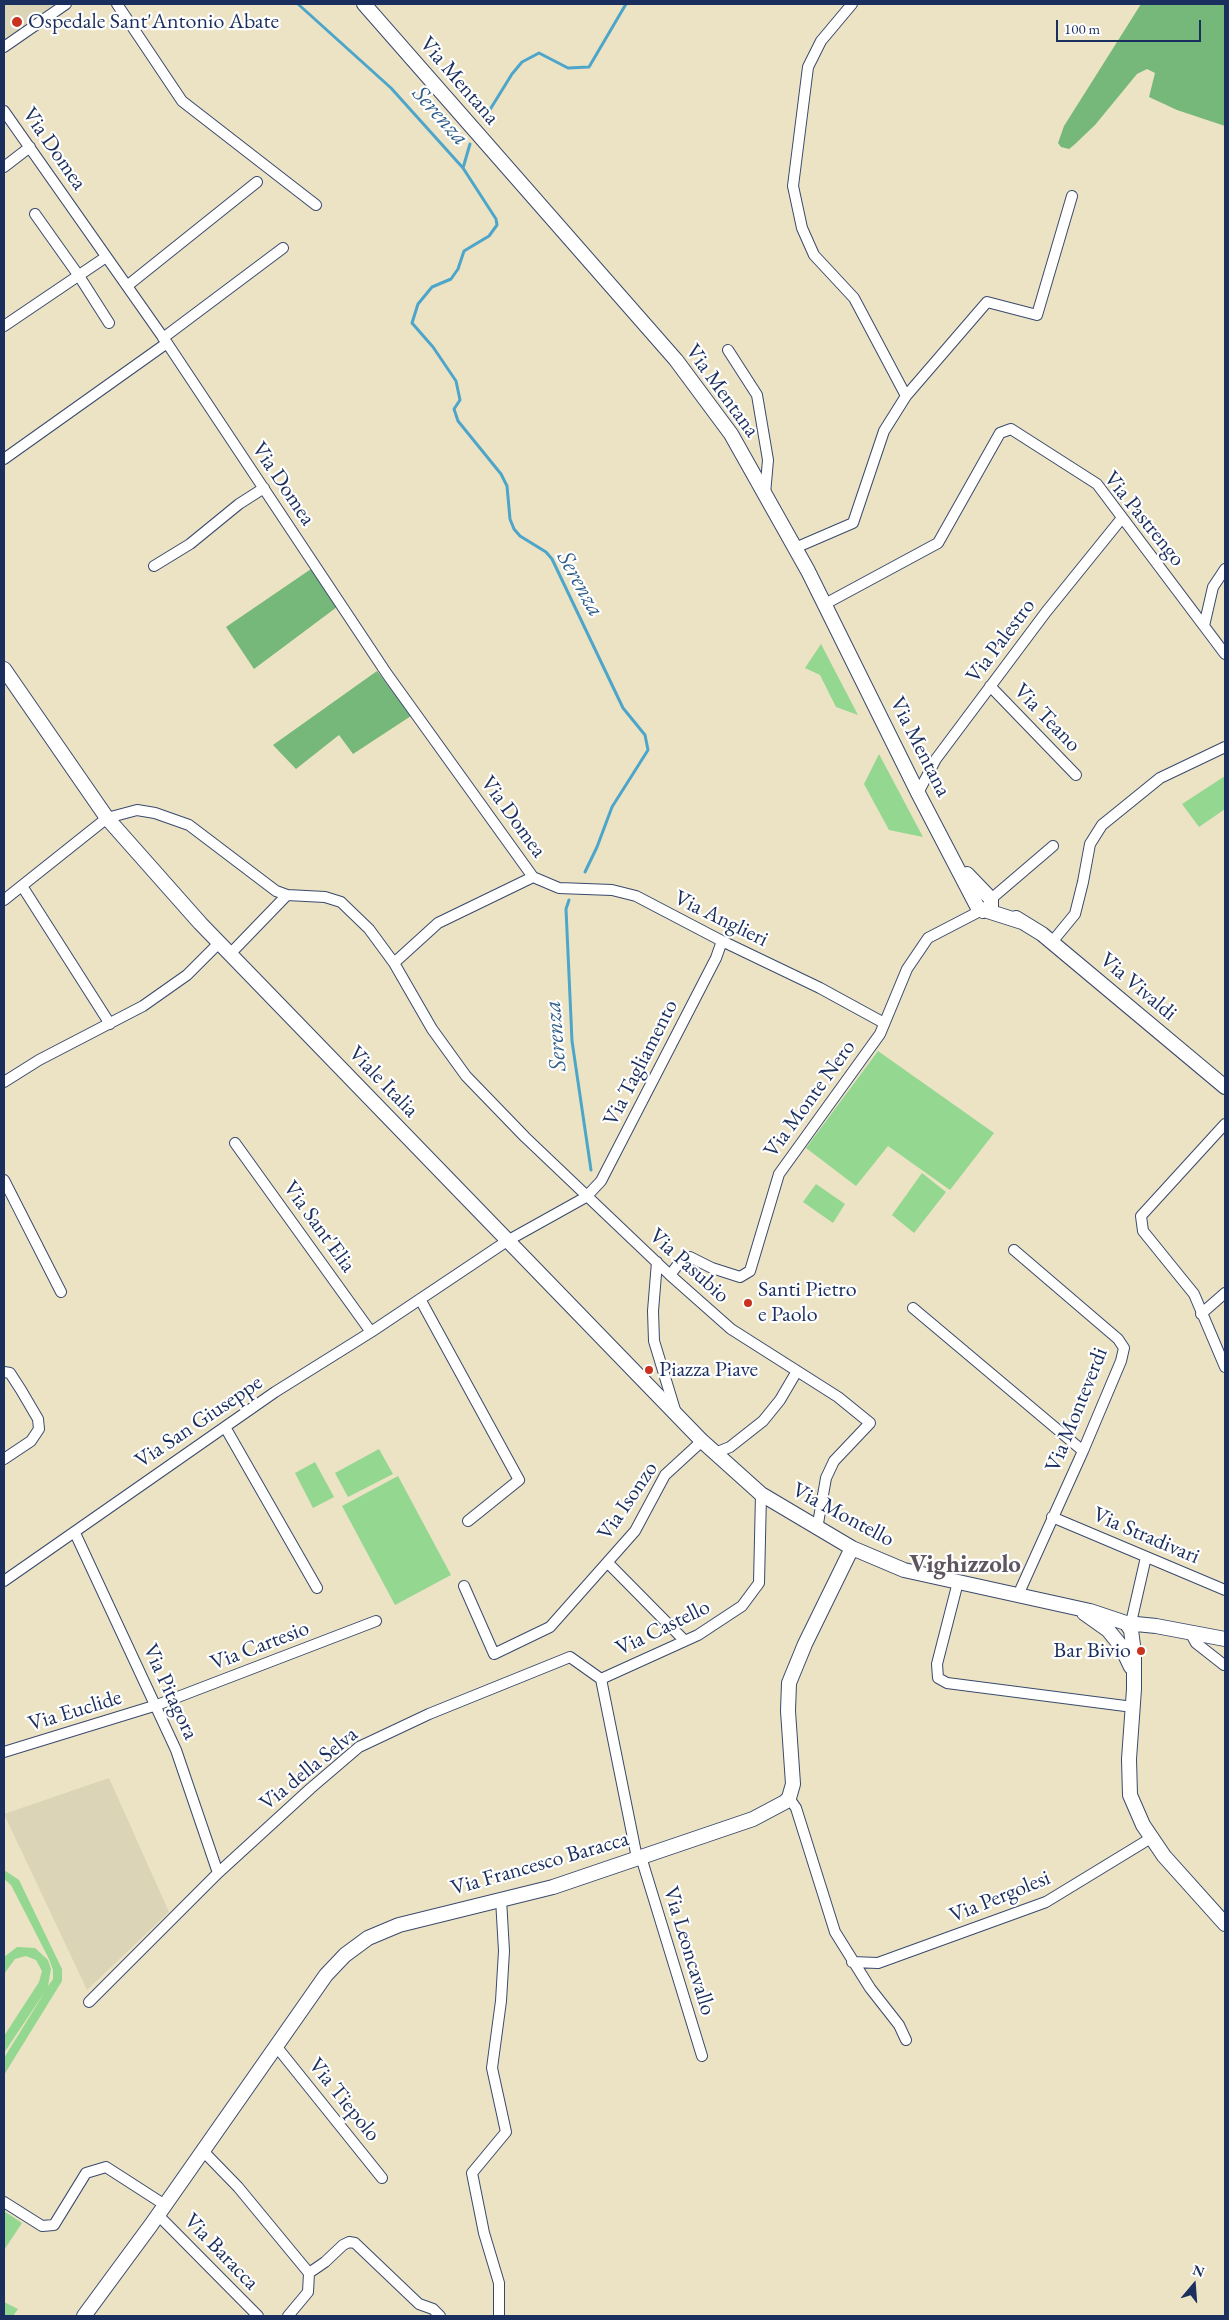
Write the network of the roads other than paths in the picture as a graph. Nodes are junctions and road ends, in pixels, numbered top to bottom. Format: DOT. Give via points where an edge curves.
graph roads {
  1 [pos="66,4"];
  2 [pos="117,4"];
  3 [pos="364,4"];
  4 [pos="852,4"];
  5 [pos="4,47"];
  6 [pos="4,111"];
  7 [pos="30,147"];
  8 [pos="4,167"];
  9 [pos="257,182"];
  10 [pos="1072,196"];
  11 [pos="316,206"];
  12 [pos="35,214"];
  13 [pos="283,248"];
  14 [pos="106,258"];
  15 [pos="80,276"];
  16 [pos="127,286"];
  17 [pos="109,323"];
  18 [pos="4,326"];
  19 [pos="165,340"];
  20 [pos="728,350"];
  21 [pos="906,396"];
  22 [pos="4,458"];
  23 [pos="264,488"];
  24 [pos="765,494"];
  25 [pos="1122,518"];
  26 [pos="795,548"];
  27 [pos="154,566"];
  28 [pos="1225,569"];
  29 [pos="825,604"];
  30 [pos="1204,626"];
  31 [pos="1225,654"];
  32 [pos="4,669"];
  33 [pos="990,686"];
  34 [pos="1225,747"];
  35 [pos="1076,775"];
  36 [pos="918,793"];
  37 [pos="107,818"];
  38 [pos="1053,846"];
  39 [pos="533,877"];
  40 [pos="22,886"];
  41 [pos="287,896"];
  42 [pos="4,900"];
  43 [pos="984,904"];
  44 [pos="722,941"];
  45 [pos="1052,942"];
  46 [pos="219,943"];
  47 [pos="230,954"];
  48 [pos="394,964"];
  49 [pos="884,1023"];
  50 [pos="110,1024"];
  51 [pos="4,1082"];
  52 [pos="1225,1087"];
  53 [pos="1225,1124"];
  54 [pos="236,1143"];
  55 [pos="4,1180"];
  56 [pos="586,1197"];
  57 [pos="507,1241"];
  58 [pos="1014,1250"];
  59 [pos="657,1262"];
  60 [pos="670,1275"];
  61 [pos="61,1292"];
  62 [pos="1225,1293"];
  63 [pos="420,1299"];
  64 [pos="913,1308"];
  65 [pos="1201,1314"];
  66 [pos="371,1332"];
  67 [pos="1225,1368"];
  68 [pos="798,1371"];
  69 [pos="4,1372"];
  70 [pos="677,1415"];
  71 [pos="225,1427"];
  72 [pos="702,1441"];
  73 [pos="1083,1451"];
  74 [pos="715,1453"];
  75 [pos="4,1459"];
  76 [pos="761,1494"];
  77 [pos="1052,1517"];
  78 [pos="468,1521"];
  79 [pos="817,1529"];
  80 [pos="75,1533"];
  81 [pos="852,1548"];
  82 [pos="1146,1556"];
  83 [pos="608,1563"];
  84 [pos="4,1581"];
  85 [pos="958,1582"];
  86 [pos="464,1586"];
  87 [pos="317,1588"];
  88 [pos="1225,1590"];
  89 [pos="1018,1595"];
  90 [pos="1072,1607"];
  91 [pos="376,1621"];
  92 [pos="1130,1625"];
  93 [pos="1191,1634"];
  94 [pos="1114,1638"];
  95 [pos="1225,1639"];
  96 [pos="684,1640"];
  97 [pos="1224,1665"];
  98 [pos="1134,1672"];
  99 [pos="602,1679"];
  100 [pos="157,1705"];
  101 [pos="1133,1707"];
  102 [pos="4,1752"];
  103 [pos="789,1798"];
  104 [pos="1151,1838"];
  105 [pos="639,1858"];
  106 [pos="218,1873"];
  107 [pos="501,1899"];
  108 [pos="1225,1924"];
  109 [pos="852,1962"];
  110 [pos="89,2002"];
  111 [pos="906,2040"];
  112 [pos="276,2046"];
  113 [pos="702,2056"];
  114 [pos="203,2151"];
  115 [pos="382,2178"];
  116 [pos="4,2202"];
  117 [pos="162,2210"];
  118 [pos="309,2273"];
  119 [pos="84,2316"];
  120 [pos="258,2316"];
  121 [pos="288,2316"];
  122 [pos="440,2316"];
  123 [pos="499,2316"];
  1 -- 5 [label="street"];
  2 -- 11 [label="street" via="182,101"];
  3 -- 24 [label="street, Via Mentana" via="676,360 731,434"];
  4 -- 21 [label="street" via="821,41 808,67 792,186 802,228 814,256 854,298"];
  6 -- 7 [label="street, Via Domea"];
  7 -- 8 [label="street"];
  7 -- 14 [label="street, Via Domea"];
  9 -- 16 [label="street"];
  10 -- 21 [label="street" via="1037,315 987,302"];
  12 -- 15 [label="street"];
  13 -- 19 [label="street"];
  14 -- 15 [label="street"];
  14 -- 16 [label="street, Via Domea"];
  15 -- 17 [label="street"];
  15 -- 18 [label="street"];
  16 -- 19 [label="street, Via Domea"];
  19 -- 22 [label="street"];
  19 -- 23 [label="street, Via Domea"];
  20 -- 24 [label="street" via="757,395 768,460"];
  21 -- 26 [label="street" via="884,431 853,523"];
  23 -- 27 [label="street" via="190,544"];
  23 -- 39 [label="street, Via Domea" via="387,674"];
  24 -- 26 [label="street, Via Mentana"];
  25 -- 29 [label="street, Via Pastrengo" via="1097,484 1010,429 1000,433 938,542"];
  25 -- 30 [label="street, Via Pastrengo"];
  25 -- 33 [label="street, Via Palestro"];
  26 -- 29 [label="street, Via Mentana"];
  28 -- 30 [label="street" via="1213,587"];
  29 -- 36 [label="street, Via Mentana"];
  30 -- 31 [label="street, Via Pastrengo"];
  32 -- 37 [label="street, Viale Italia"];
  33 -- 35 [label="street, Via Teano"];
  33 -- 36 [label="street, Via Palestro" via="936,759"];
  34 -- 45 [label="street" via="1160,778 1102,824 1090,844 1075,914"];
  36 -- 43 [label="street, Via Mentana" via="957,864"];
  37 -- 40 [label="street"];
  37 -- 41 [label="street" via="137,810 188,825"];
  37 -- 46 [label="street, Viale Italia"];
  38 -- 43 [label="street, Via Monte Nero"];
  39 -- 44 [label="street, Via Anglieri" via="559,888 612,890 636,896"];
  39 -- 48 [label="street" via="438,923"];
  40 -- 42 [label="street"];
  40 -- 50 [label="street"];
  41 -- 47 [label="street"];
  41 -- 48 [label="street, Via Pasubio" via="325,897 340,902 369,929"];
  43 -- 45 [label="street, Via Vivaldi" via="1022,922"];
  43 -- 49 [label="street, Via Monte Nero" via="965,920 928,938 908,969"];
  44 -- 49 [label="street, Via Anglieri"];
  44 -- 56 [label="street, Via Tagliamento" via="601,1181"];
  45 -- 52 [label="street, Via Vivaldi"];
  46 -- 47 [label="street, Viale Italia"];
  46 -- 50 [label="street" via="187,975 143,1006"];
  47 -- 57 [label="street, Viale Italia"];
  48 -- 56 [label="street, Via Pasubio" via="432,1029 466,1076"];
  49 -- 60 [label="street, Via Monte Nero" via="880,1034 779,1174 750,1271 740,1277 690,1257 680,1262"];
  50 -- 51 [label="street"];
  53 -- 65 [label="street" via="1141,1216 1143,1231 1194,1294"];
  54 -- 66 [label="street, Via Sant'Elia"];
  55 -- 61 [label="street"];
  56 -- 57 [label="street, Via Tagliamento"];
  56 -- 59 [label="street, Via Pasubio"];
  57 -- 63 [label="street, Via San Giuseppe"];
  57 -- 70 [label="street, Viale Italia"];
  58 -- 73 [label="street, Via Monteverdi" via="1118,1339 1124,1348"];
  59 -- 60 [label="street, Via Pasubio"];
  59 -- 70 [label="street" via="654,1341"];
  60 -- 68 [label="street, Via Pasubio" via="731,1330"];
  62 -- 65 [label="street"];
  63 -- 66 [label="street, Via San Giuseppe"];
  63 -- 78 [label="street" via="519,1480"];
  64 -- 73 [label="street"];
  65 -- 67 [label="street"];
  66 -- 71 [label="street, Via San Giuseppe"];
  68 -- 74 [label="street" via="763,1421 730,1447"];
  68 -- 79 [label="street, Via Pasubio" via="870,1423 834,1460 826,1478"];
  69 -- 75 [label="street" via="10,1374 21,1390 38,1419 39,1429 31,1441"];
  70 -- 72 [label="street"];
  71 -- 80 [label="street, Via San Giuseppe"];
  71 -- 87 [label="street"];
  72 -- 74 [label="street, Via Montello"];
  72 -- 83 [label="street, Via Isonzo" via="665,1475 635,1531"];
  73 -- 77 [label="street, Via Monteverdi"];
  74 -- 76 [label="street, Via Montello"];
  76 -- 79 [label="street, Via Montello"];
  76 -- 96 [label="street, Via Castello" via="759,1583 742,1606 698,1635"];
  77 -- 82 [label="street, Via Stradivari"];
  77 -- 89 [label="street, Via Monteverdi"];
  79 -- 81 [label="street, Via Montello"];
  80 -- 84 [label="street, Via San Giuseppe"];
  80 -- 100 [label="street, Via Pitagora"];
  81 -- 85 [label="street, Via Montello" via="904,1570"];
  81 -- 103 [label="street" via="804,1644 789,1683 793,1784"];
  82 -- 88 [label="street, Via Stradivari"];
  82 -- 92 [label="street"];
  83 -- 86 [label="street, Via Isonzo" via="550,1627 494,1654"];
  83 -- 96 [label="street, Via Isonzo"];
  85 -- 89 [label="street, Via Montello"];
  85 -- 101 [label="street" via="937,1664 938,1678 947,1683"];
  89 -- 90 [label="street, Via Montello"];
  90 -- 92 [label="street, Via Montello" via="1100,1613"];
  90 -- 94 [label="street, Via Montello" via="1096,1621"];
  91 -- 100 [label="street, Via Cartesio"];
  92 -- 93 [label="street"];
  92 -- 94 [label="street" via="1113,1624"];
  92 -- 98 [label="street, Via Montello"];
  93 -- 95 [label="street"];
  93 -- 97 [label="street" via="1196,1644"];
  94 -- 98 [label="street, Via Montello"];
  96 -- 99 [label="street, Via Castello"];
  98 -- 101 [label="street, Via Montello"];
  99 -- 105 [label="street, Via Leoncavallo"];
  99 -- 106 [label="street, Via della Selva" via="570,1658 429,1714 358,1747"];
  100 -- 102 [label="street, Via Euclide"];
  100 -- 106 [label="street, Via Pitagora" via="182,1765"];
  101 -- 104 [label="street, Via Montello" via="1129,1782 1136,1808"];
  103 -- 105 [label="street, Via Francesco Baracca" via="753,1819"];
  103 -- 109 [label="street" via="796,1808 835,1932"];
  104 -- 108 [label="street, Via Montello"];
  104 -- 109 [label="street, Via Pergolesi" via="1046,1902 878,1963"];
  105 -- 107 [label="street, Via Francesco Baracca" via="553,1887"];
  105 -- 113 [label="street, Via Leoncavallo"];
  106 -- 110 [label="street, Via della Selva"];
  107 -- 112 [label="street, Via Francesco Baracca" via="399,1925 368,1938 326,1975"];
  107 -- 123 [label="street" via="504,1951 492,2068 506,2132 472,2172 484,2233 499,2283"];
  109 -- 111 [label="street" via="899,2025"];
  112 -- 114 [label="street, Via Francesco Baracca"];
  112 -- 115 [label="street, Via Tiepolo"];
  114 -- 117 [label="street, Via Francesco Baracca"];
  114 -- 118 [label="street" via="238,2187"];
  116 -- 117 [label="street" via="42,2226 54,2225 86,2173 106,2167"];
  117 -- 119 [label="street, Via Francesco Baracca"];
  117 -- 120 [label="street, Via Baracca"];
  118 -- 121 [label="street" via="308,2292"];
  118 -- 122 [label="street" via="343,2244 355,2243 419,2304 433,2309"];
}
